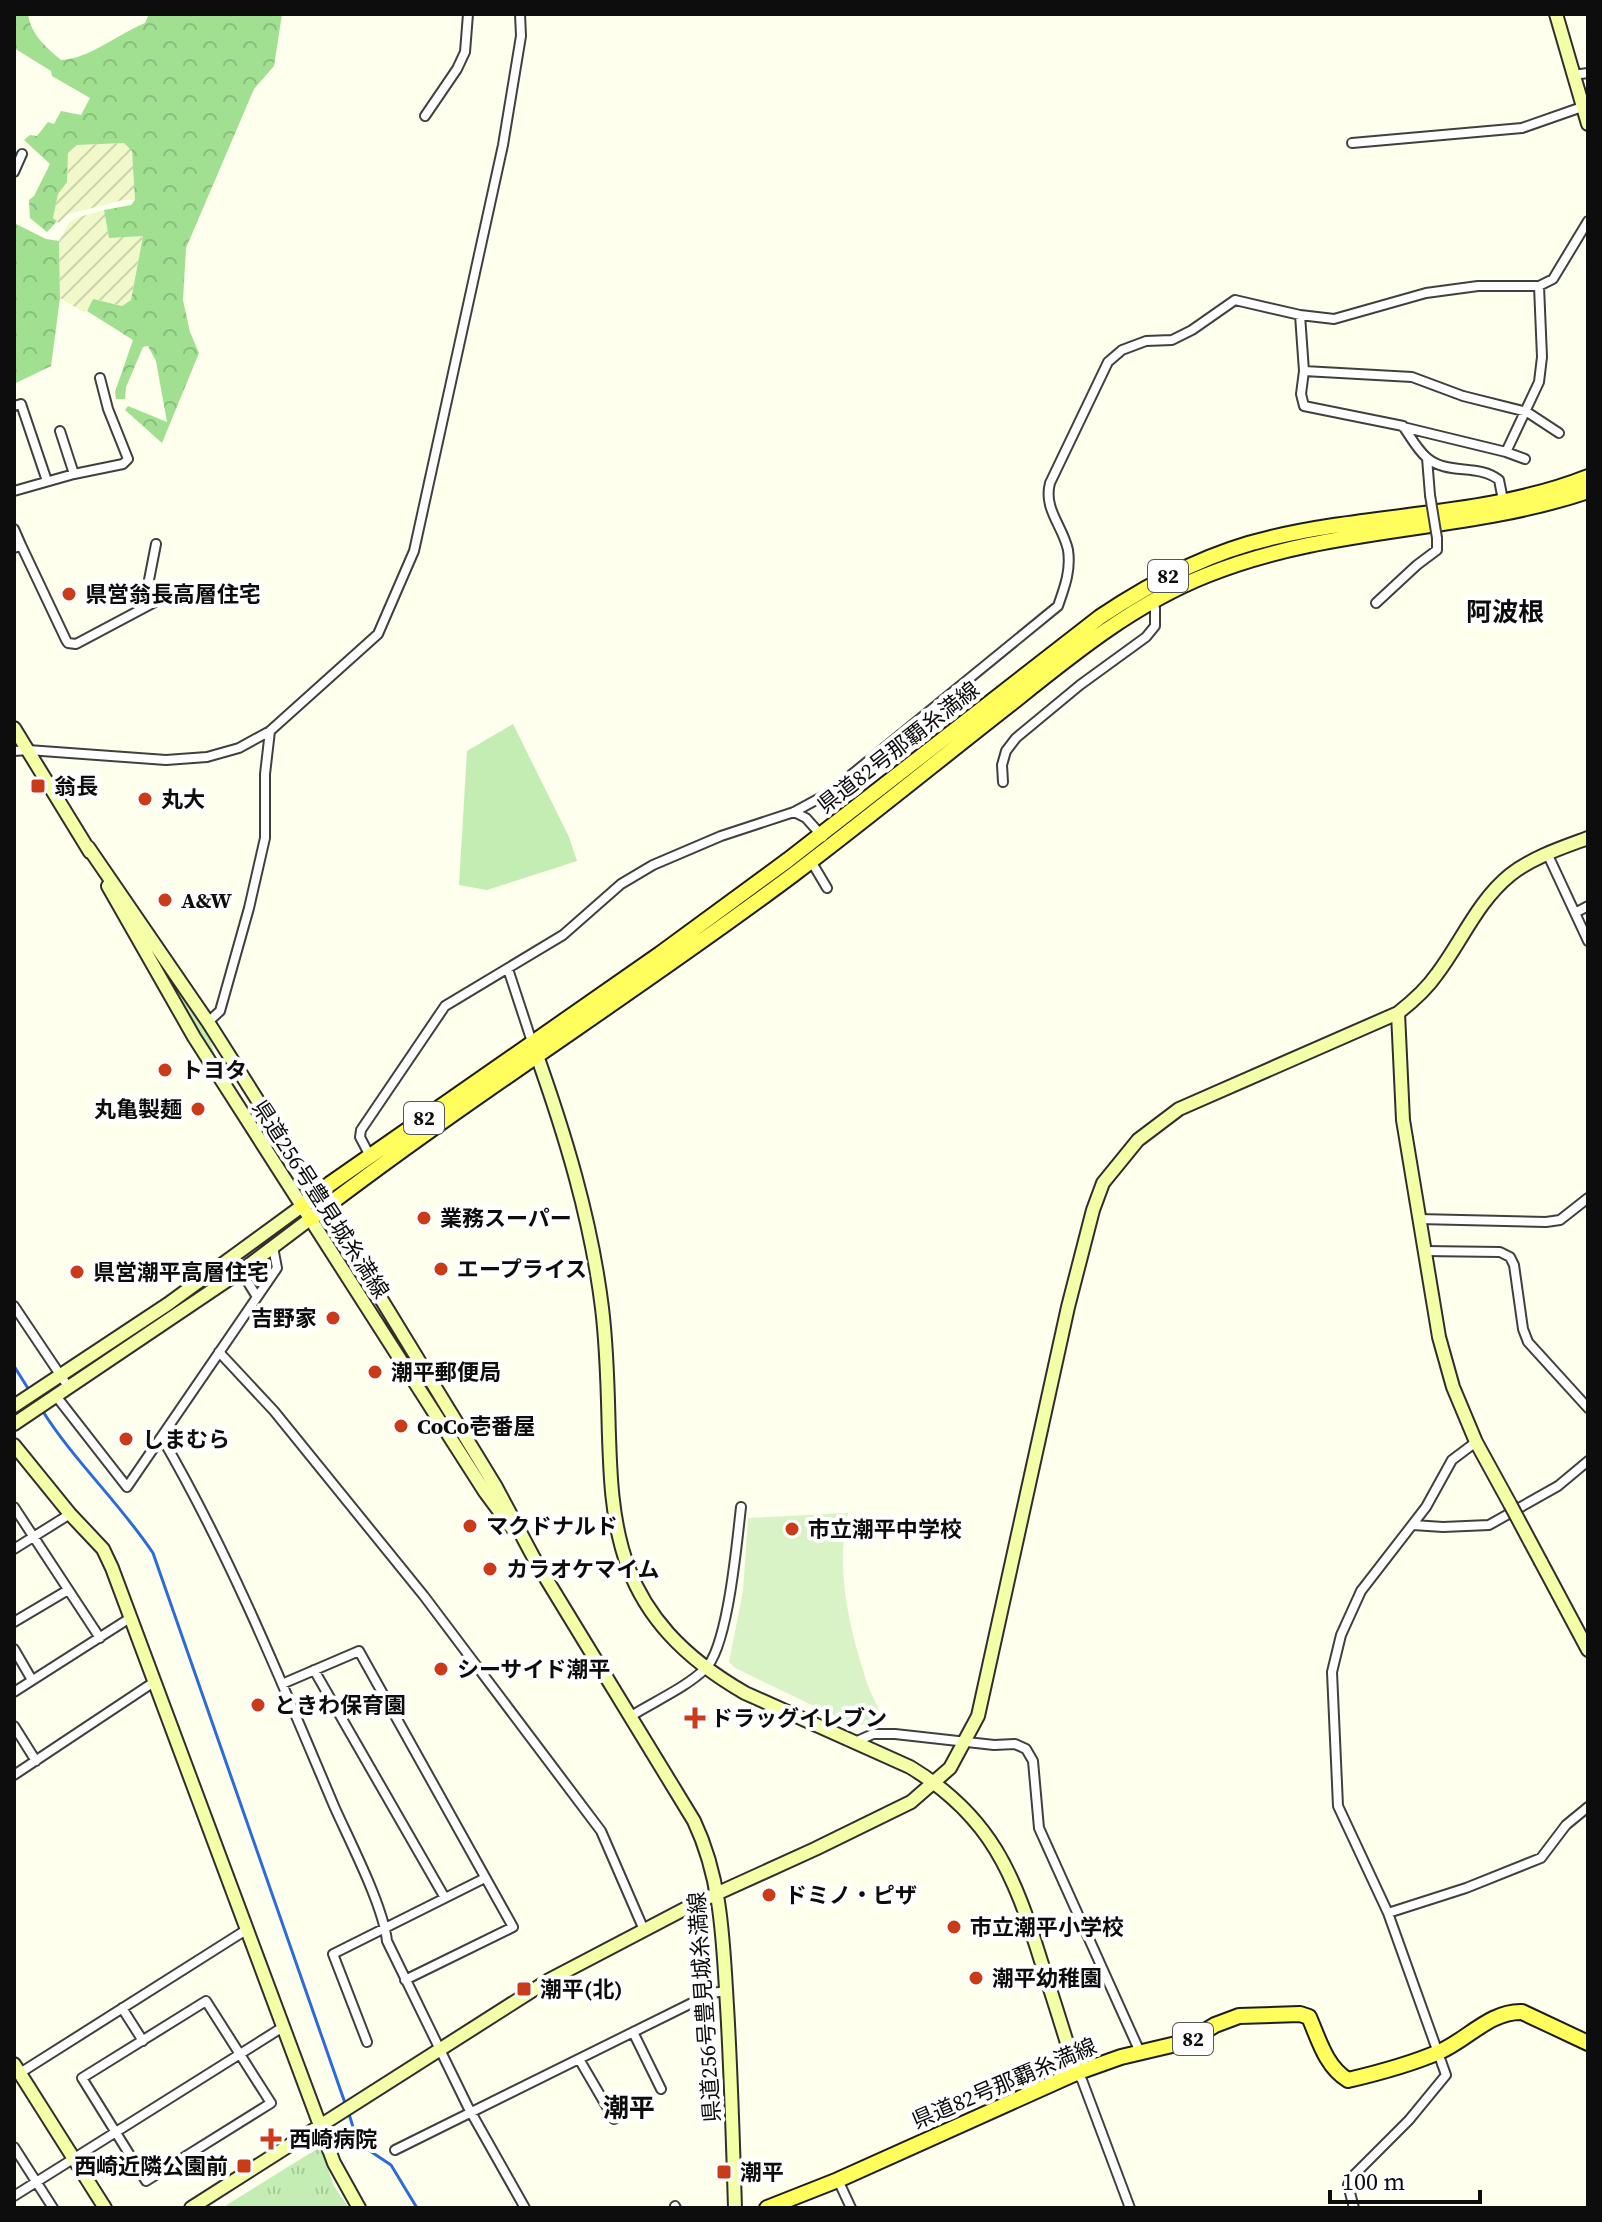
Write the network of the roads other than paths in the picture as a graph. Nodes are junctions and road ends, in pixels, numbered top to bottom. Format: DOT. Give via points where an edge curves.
graph roads {
  1 [pos="468,14"];
  2 [pos="520,14"];
  3 [pos="1556,14"];
  4 [pos="1588,73"];
  5 [pos="1573,75"];
  6 [pos="1585,115"];
  7 [pos="425,116"];
  8 [pos="1352,143"];
  9 [pos="22,154"];
  10 [pos="14,172"];
  11 [pos="1588,221"];
  12 [pos="1539,286"];
  13 [pos="1300,315"];
  14 [pos="1304,371"];
  15 [pos="100,378"];
  16 [pos="14,406"];
  17 [pos="1527,412"];
  18 [pos="1403,426"];
  19 [pos="60,431"];
  20 [pos="1559,433"];
  21 [pos="1506,452"];
  22 [pos="1427,458"];
  23 [pos="1525,459"];
  24 [pos="74,474"];
  25 [pos="1588,477"];
  26 [pos="47,481"];
  27 [pos="15,487"];
  28 [pos="1588,491"];
  29 [pos="1503,500"];
  30 [pos="14,529"];
  31 [pos="156,544"];
  32 [pos="18,546"];
  33 [pos="1146,596"];
  34 [pos="1376,603"];
  35 [pos="14,728"];
  36 [pos="270,731"];
  37 [pos="28,750"];
  38 [pos="14,751"];
  39 [pos="1003,782"];
  40 [pos="794,812"];
  41 [pos="1588,838"];
  42 [pos="825,840"];
  43 [pos="88,847"];
  44 [pos="1547,853"];
  45 [pos="806,855"];
  46 [pos="827,888"];
  47 [pos="1588,906"];
  48 [pos="1575,913"];
  49 [pos="1588,941"];
  50 [pos="508,969"];
  51 [pos="1398,1013"];
  52 [pos="208,1022"];
  53 [pos="535,1050"];
  54 [pos="374,1162"];
  55 [pos="317,1194"];
  56 [pos="1588,1198"];
  57 [pos="325,1208"];
  58 [pos="306,1213"];
  59 [pos="1418,1219"];
  60 [pos="273,1247"];
  61 [pos="1424,1251"];
  62 [pos="241,1271"];
  63 [pos="257,1297"];
  64 [pos="14,1306"];
  65 [pos="219,1352"];
  66 [pos="66,1382"];
  67 [pos="54,1398"];
  68 [pos="14,1406"];
  69 [pos="1588,1408"];
  70 [pos="19,1420"];
  71 [pos="162,1438"];
  72 [pos="1476,1442"];
  73 [pos="14,1445"];
  74 [pos="1588,1461"];
  75 [pos="14,1507"];
  76 [pos="741,1507"];
  77 [pos="70,1514"];
  78 [pos="1413,1525"];
  79 [pos="34,1537"];
  80 [pos="14,1549"];
  81 [pos="536,1562"];
  82 [pos="68,1590"];
  83 [pos="130,1618"];
  84 [pos="14,1622"];
  85 [pos="100,1638"];
  86 [pos="14,1649"];
  87 [pos="1588,1650"];
  88 [pos="706,1669"];
  89 [pos="314,1670"];
  90 [pos="32,1680"];
  91 [pos="154,1682"];
  92 [pos="282,1684"];
  93 [pos="14,1692"];
  94 [pos="631,1716"];
  95 [pos="14,1726"];
  96 [pos="967,1741"];
  97 [pos="855,1742"];
  98 [pos="36,1761"];
  99 [pos="14,1775"];
  100 [pos="935,1782"];
  101 [pos="1588,1807"];
  102 [pos="485,1878"];
  103 [pos="718,1894"];
  104 [pos="445,1898"];
  105 [pos="1388,1913"];
  106 [pos="385,1928"];
  107 [pos="246,1930"];
  108 [pos="644,1930"];
  109 [pos="405,1980"];
  110 [pos="726,1991"];
  111 [pos="122,2008"];
  112 [pos="283,2027"];
  113 [pos="633,2032"];
  114 [pos="143,2041"];
  115 [pos="367,2042"];
  116 [pos="1588,2043"];
  117 [pos="440,2048"];
  118 [pos="1140,2052"];
  119 [pos="1439,2052"];
  120 [pos="239,2054"];
  121 [pos="579,2059"];
  122 [pos="17,2068"];
  123 [pos="1076,2073"];
  124 [pos="661,2089"];
  125 [pos="473,2112"];
  126 [pos="614,2119"];
  127 [pos="321,2126"];
  128 [pos="115,2132"];
  129 [pos="14,2147"];
  130 [pos="395,2150"];
  131 [pos="74,2158"];
  132 [pos="838,2180"];
  133 [pos="36,2182"];
  134 [pos="14,2196"];
  135 [pos="53,2208"];
  136 [pos="105,2208"];
  137 [pos="191,2208"];
  138 [pos="359,2208"];
  139 [pos="525,2208"];
  140 [pos="735,2208"];
  141 [pos="767,2208"];
  142 [pos="851,2208"];
  143 [pos="1130,2208"];
  144 [pos="1354,2208"];
  1 -- 7 [label="street" via="465,52"];
  2 -- 36 [label="street" via="503,145 414,551 378,634"];
  3 -- 5 [label="street"];
  4 -- 5 [label="street"];
  5 -- 6 [label="street"];
  6 -- 8 [label="street" via="1522,128"];
  9 -- 10 [label="street"];
  11 -- 12 [label="street" via="1553,279"];
  12 -- 13 [label="street" via="1426,293 1334,319"];
  12 -- 17 [label="street" via="1542,357"];
  13 -- 14 [label="street"];
  13 -- 40 [label="street" via="1235,300 1172,340 1146,341 1108,362 1047,494 1069,563 1058,606 829,793"];
  14 -- 17 [label="street" via="1412,377"];
  14 -- 18 [label="street" via="1304,406"];
  15 -- 24 [label="street" via="128,459"];
  16 -- 26 [label="street" via="21,404"];
  17 -- 20 [label="street"];
  17 -- 21 [label="street"];
  18 -- 21 [label="street"];
  18 -- 22 [label="street"];
  19 -- 24 [label="street"];
  21 -- 23 [label="street"];
  22 -- 29 [label="street" via="1458,470 1489,472 1499,480"];
  22 -- 34 [label="street, bridge" via="1437,550"];
  24 -- 26 [label="street"];
  25 -- 29 [label="main road, 県道82号那覇糸満線 / 82"];
  26 -- 27 [label="street"];
  28 -- 33 [label="main road, 県道82号那覇糸満線 / 82" via="1522,511 1279,551"];
  29 -- 33 [label="main road, 県道82号那覇糸満線 / 82" via="1269,538 1210,557"];
  30 -- 32 [label="street"];
  31 -- 32 [label="street" via="148,585 155,602 76,644 66,640"];
  33 -- 39 [label="street" via="1155,608 1155,626 1016,738 1006,751"];
  33 -- 42 [label="main road, 県道82号那覇糸満線 / 82"];
  35 -- 37 [label="street, 県道256号豊見城糸満線"];
  36 -- 37 [label="street" via="239,748 185,760"];
  36 -- 52 [label="street" via="265,838 220,1011"];
  37 -- 38 [label="street"];
  37 -- 43 [label="street, 県道256号豊見城糸満線"];
  40 -- 42 [label="street"];
  40 -- 50 [label="street" via="653,865 621,884 563,935"];
  41 -- 44 [label="street"];
  42 -- 45 [label="main road, 県道82号那覇糸満線 / 82"];
  43 -- 52 [label="street, 県道256号豊見城糸満線"];
  43 -- 58 [label="street, 県道256号豊見城糸満線" via="194,1037"];
  44 -- 48 [label="street"];
  44 -- 51 [label="street" via="1494,890 1438,974"];
  45 -- 46 [label="street"];
  45 -- 53 [label="main road, 県道82号那覇糸満線 / 82" via="667,967"];
  47 -- 48 [label="street"];
  48 -- 49 [label="street"];
  50 -- 53 [label="street"];
  50 -- 54 [label="street" via="445,1006 430,1026 361,1130"];
  51 -- 59 [label="street" via="1403,1120"];
  51 -- 96 [label="street" via="1179,1109 1138,1140 1103,1183 1068,1307 978,1716"];
  52 -- 55 [label="street, 県道256号豊見城糸満線"];
  53 -- 54 [label="main road, 県道82号那覇糸満線 / 82"];
  53 -- 88 [label="street" via="555,1104 597,1270 616,1531 635,1584 656,1619"];
  54 -- 55 [label="main road, 県道82号那覇糸満線 / 82"];
  54 -- 57 [label="main road, 県道82号那覇糸満線 / 82"];
  55 -- 57 [label="street, 県道256号豊見城糸満線"];
  55 -- 58 [label="main road, 県道82号那覇糸満線 / 82"];
  56 -- 59 [label="street" via="1560,1220 1546,1222"];
  57 -- 58 [label="main road, 県道82号那覇糸満線 / 82"];
  57 -- 81 [label="street, 県道256号豊見城糸満線" via="496,1487"];
  58 -- 60 [label="street"];
  58 -- 66 [label="street" via="244,1250"];
  58 -- 81 [label="street, 県道256号豊見城糸満線" via="485,1492"];
  59 -- 61 [label="street"];
  60 -- 62 [label="street"];
  60 -- 63 [label="street" via="277,1268"];
  61 -- 69 [label="street" via="1500,1252 1510,1257 1528,1342"];
  61 -- 72 [label="street" via="1439,1337"];
  62 -- 63 [label="street"];
  62 -- 66 [label="street"];
  63 -- 65 [label="street"];
  64 -- 66 [label="street"];
  65 -- 71 [label="street"];
  65 -- 108 [label="street" via="274,1411 424,1596 601,1831"];
  66 -- 67 [label="street"];
  66 -- 68 [label="street" via="44,1387"];
  67 -- 70 [label="street"];
  67 -- 71 [label="street" via="127,1487"];
  71 -- 92 [label="street" via="192,1488"];
  72 -- 78 [label="street" via="1452,1460"];
  72 -- 87 [label="street, bridge"];
  73 -- 77 [label="street"];
  74 -- 78 [label="street" via="1558,1486 1489,1525"];
  75 -- 79 [label="street"];
  76 -- 88 [label="street" via="715,1656"];
  77 -- 79 [label="street"];
  77 -- 83 [label="street" via="103,1549"];
  78 -- 105 [label="street" via="1351,1609 1332,1672 1338,1806"];
  79 -- 80 [label="street"];
  79 -- 82 [label="street"];
  81 -- 94 [label="street, 県道256号豊見城糸満線"];
  82 -- 84 [label="street"];
  82 -- 85 [label="street"];
  83 -- 85 [label="street"];
  83 -- 91 [label="street"];
  85 -- 90 [label="street"];
  86 -- 90 [label="street"];
  88 -- 94 [label="street"];
  88 -- 97 [label="street" via="745,1693"];
  89 -- 92 [label="street"];
  89 -- 102 [label="street" via="359,1651"];
  89 -- 104 [label="street"];
  90 -- 93 [label="street"];
  91 -- 98 [label="street"];
  91 -- 107 [label="street"];
  92 -- 106 [label="street"];
  94 -- 103 [label="street, 県道256号豊見城糸満線" via="694,1821"];
  95 -- 98 [label="street"];
  96 -- 97 [label="street" via="873,1734"];
  96 -- 100 [label="street"];
  96 -- 118 [label="street" via="1015,1744 1033,1761 1039,1828"];
  97 -- 100 [label="street"];
  98 -- 99 [label="street"];
  100 -- 103 [label="street" via="892,1813"];
  100 -- 123 [label="street" via="987,1835 1008,1868"];
  101 -- 105 [label="street" via="1541,1858"];
  102 -- 104 [label="street"];
  102 -- 109 [label="street" via="513,1927"];
  103 -- 108 [label="street"];
  103 -- 110 [label="street, 県道256号豊見城糸満線"];
  104 -- 106 [label="street"];
  105 -- 119 [label="street"];
  106 -- 109 [label="street"];
  106 -- 115 [label="street" via="333,1954"];
  107 -- 111 [label="street"];
  107 -- 112 [label="street"];
  108 -- 117 [label="street" via="549,1980"];
  109 -- 117 [label="street"];
  110 -- 113 [label="street"];
  110 -- 140 [label="street, 県道256号豊見城糸満線"];
  111 -- 114 [label="street"];
  111 -- 122 [label="street"];
  112 -- 120 [label="street"];
  112 -- 127 [label="street"];
  113 -- 121 [label="street"];
  113 -- 124 [label="street"];
  114 -- 120 [label="street" via="206,2001"];
  114 -- 128 [label="street" via="82,2078"];
  116 -- 119 [label="main road, 県道82号那覇糸満線 / 82" via="1514,2012 1496,2016"];
  117 -- 125 [label="street"];
  117 -- 127 [label="street"];
  118 -- 119 [label="main road, 県道82号那覇糸満線 / 82" via="1189,2041 1239,2016 1300,2014 1309,2017 1327,2059 1348,2080"];
  118 -- 123 [label="main road, 県道82号那覇糸満線 / 82"];
  119 -- 144 [label="street" via="1446,2075 1353,2176 1348,2185"];
  120 -- 128 [label="street"];
  120 -- 128 [label="street" via="271,2103 146,2181"];
  121 -- 125 [label="street"];
  121 -- 126 [label="street"];
  122 -- 131 [label="street"];
  123 -- 132 [label="main road, 県道82号那覇糸満線 / 82"];
  123 -- 143 [label="street"];
  125 -- 130 [label="street"];
  125 -- 139 [label="street"];
  127 -- 137 [label="street"];
  127 -- 138 [label="street"];
  128 -- 131 [label="street"];
  129 -- 133 [label="street"];
  131 -- 133 [label="street"];
  131 -- 136 [label="street"];
  132 -- 141 [label="main road, 県道82号那覇糸満線 / 82"];
  132 -- 142 [label="street"];
  133 -- 134 [label="street"];
  133 -- 135 [label="street"];
}
